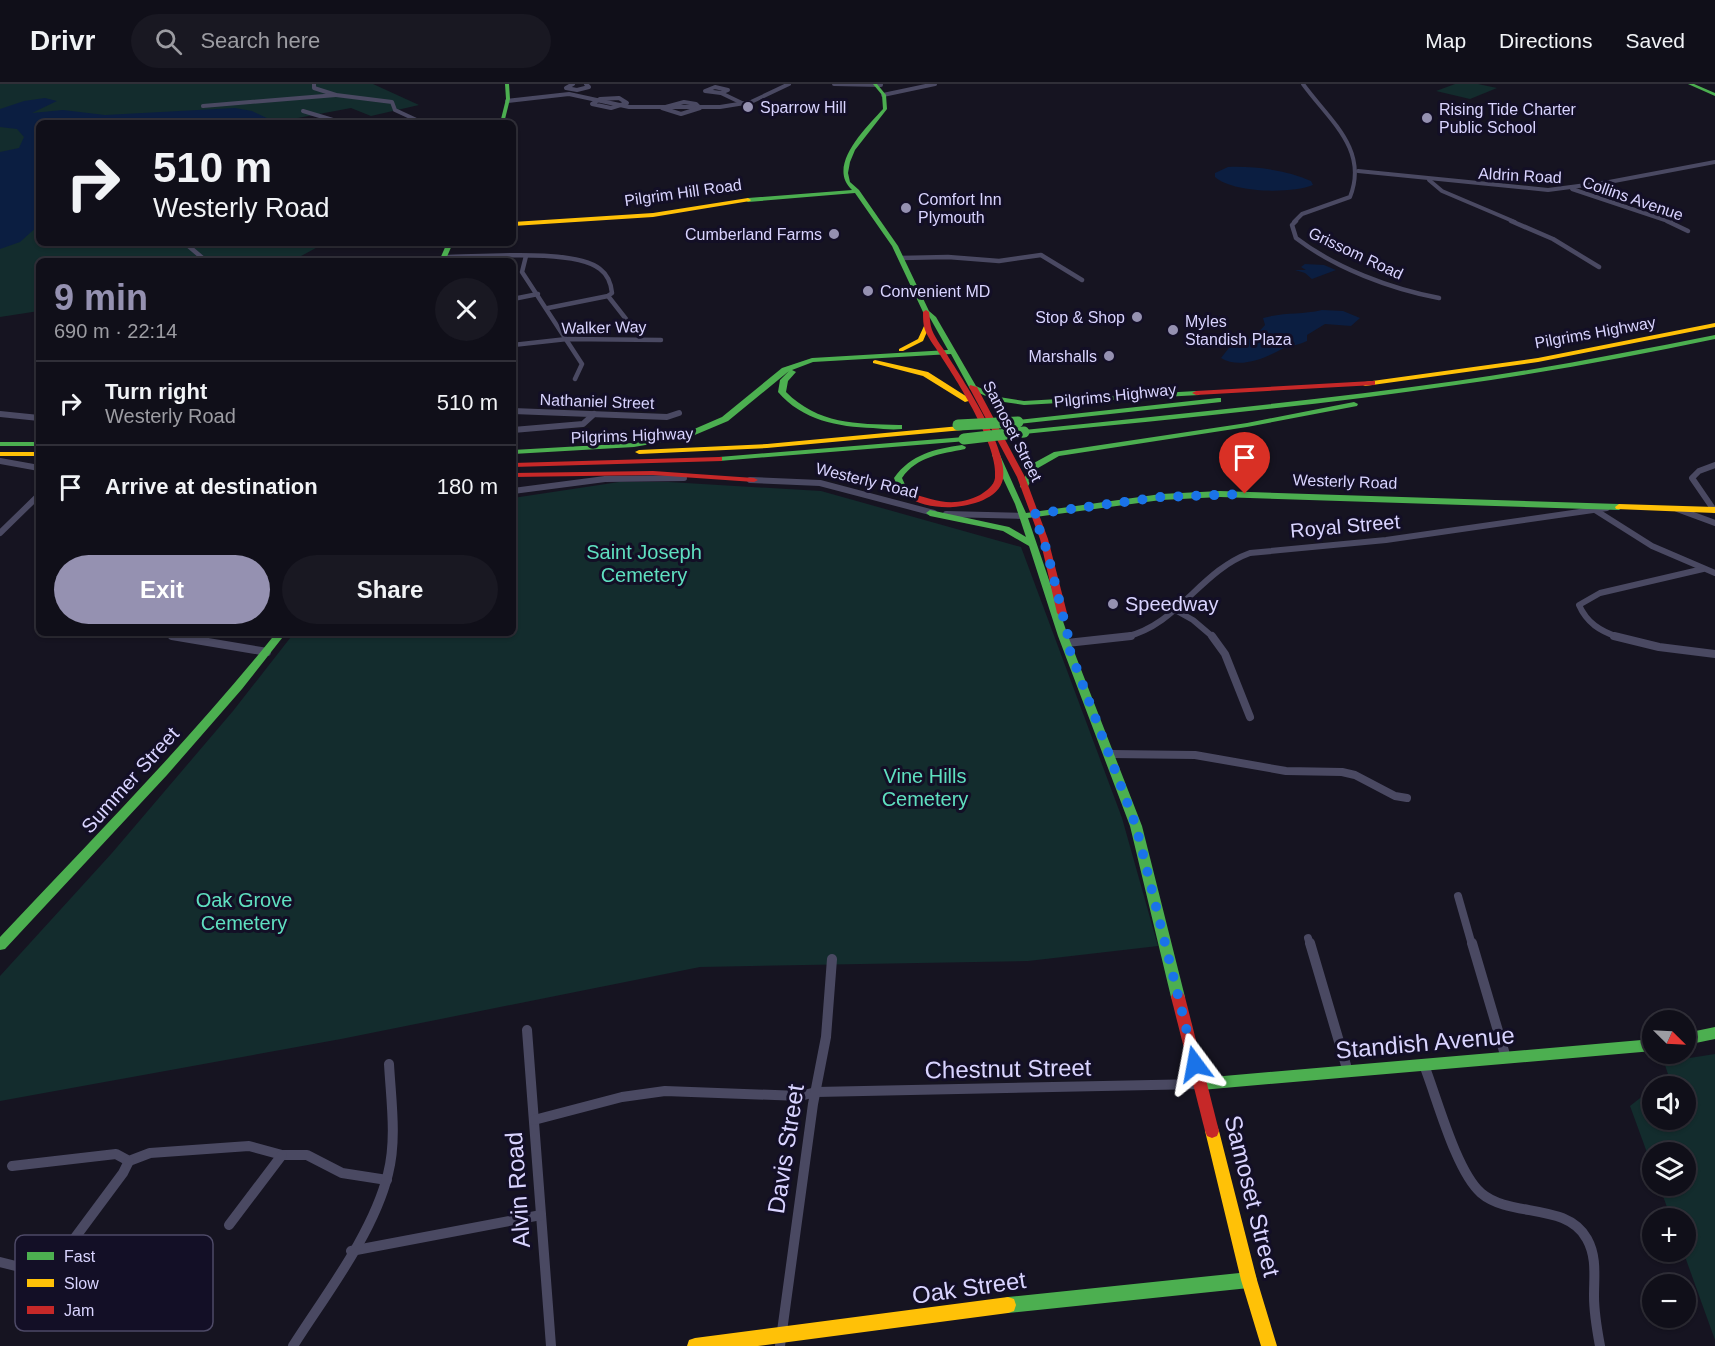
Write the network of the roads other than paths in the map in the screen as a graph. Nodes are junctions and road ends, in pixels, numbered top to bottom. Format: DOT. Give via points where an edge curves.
graph roads {
  1 [pos="314,84"];
  2 [pos="507,84"];
  3 [pos="573,84"];
  4 [pos="586,84"];
  5 [pos="789,84"];
  6 [pos="834,84"];
  7 [pos="935,84"];
  8 [pos="1303,84"];
  9 [pos="1690,84"];
  10 [pos="881,88"];
  11 [pos="573,92"];
  12 [pos="721,93"];
  13 [pos="336,95"];
  14 [pos="1715,95"];
  15 [pos="600,99"];
  16 [pos="507,101"];
  17 [pos="744,104"];
  18 [pos="203,106"];
  19 [pos="621,106"];
  20 [pos="662,108"];
  21 [pos="700,108"];
  22 [pos="303,111"];
  23 [pos="334,120"];
  24 [pos="416,120"];
  25 [pos="503,120"];
  26 [pos="1715,162"];
  27 [pos="1358,171"];
  28 [pos="1429,180"];
  29 [pos="1570,189"];
  30 [pos="857,191"];
  31 [pos="516,224"];
  32 [pos="1688,231"];
  33 [pos="188,246"];
  34 [pos="526,256"];
  35 [pos="202,258"];
  36 [pos="485,258"];
  37 [pos="901,258"];
  38 [pos="1599,267"];
  39 [pos="1082,280"];
  40 [pos="538,294"];
  41 [pos="608,296"];
  42 [pos="516,298"];
  43 [pos="1439,298"];
  44 [pos="548,308"];
  45 [pos="626,319"];
  46 [pos="926,320"];
  47 [pos="1715,325"];
  48 [pos="1715,337"];
  49 [pos="567,339"];
  50 [pos="661,340"];
  51 [pos="516,345"];
  52 [pos="947,352"];
  53 [pos="875,355"];
  54 [pos="576,379"];
  55 [pos="1461,382"];
  56 [pos="1372,383"];
  57 [pos="970,394"];
  58 [pos="516,411"];
  59 [pos="679,413"];
  60 [pos="0,414"];
  61 [pos="594,414"];
  62 [pos="36,418"];
  63 [pos="516,430"];
  64 [pos="1023,430"];
  65 [pos="963,434"];
  66 [pos="0,444"];
  67 [pos="36,444"];
  68 [pos="0,454"];
  69 [pos="36,454"];
  70 [pos="516,454"];
  71 [pos="516,454"];
  72 [pos="996,454"];
  73 [pos="0,461"];
  74 [pos="516,465"];
  75 [pos="1715,465"];
  76 [pos="36,467"];
  77 [pos="516,475"];
  78 [pos="754,480"];
  79 [pos="1024,486"];
  80 [pos="516,491"];
  81 [pos="36,498"];
  82 [pos="1617,507"];
  83 [pos="1594,510"];
  84 [pos="930,513"];
  85 [pos="1715,514"];
  86 [pos="1029,515"];
  87 [pos="0,533"];
  88 [pos="1033,545"];
  89 [pos="1703,569"];
  90 [pos="1715,573"];
  91 [pos="1175,610"];
  92 [pos="173,636"];
  93 [pos="279,636"];
  94 [pos="1067,643"];
  95 [pos="267,652"];
  96 [pos="1715,654"];
  97 [pos="1250,717"];
  98 [pos="1110,754"];
  99 [pos="1407,798"];
  100 [pos="1458,896"];
  101 [pos="1308,938"];
  102 [pos="0,945"];
  103 [pos="832,959"];
  104 [pos="527,1030"];
  105 [pos="1715,1033"];
  106 [pos="1696,1037"];
  107 [pos="1642,1046"];
  108 [pos="1506,1058"];
  109 [pos="389,1064"];
  110 [pos="1424,1065"];
  111 [pos="1348,1072"];
  112 [pos="1200,1084"];
  113 [pos="816,1092"];
  114 [pos="534,1120"];
  115 [pos="282,1155"];
  116 [pos="129,1161"];
  117 [pos="12,1166"];
  118 [pos="387,1180"];
  119 [pos="541,1215"];
  120 [pos="229,1225"];
  121 [pos="77,1235"];
  122 [pos="351,1251"];
  123 [pos="0,1262"];
  124 [pos="15,1266"];
  125 [pos="1249,1280"];
  126 [pos="781,1342"];
  127 [pos="293,1346"];
  128 [pos="551,1346"];
  129 [pos="695,1346"];
  130 [pos="1269,1346"];
  131 [pos="1600,1346"];
  1 -- 13 [label="street" via="314,88"];
  2 -- 16 [label="main road"];
  3 -- 11 [label="street" via="566,88"];
  4 -- 11 [label="street" via="590,86"];
  5 -- 17 [label="street"];
  6 -- 10 [label="street"];
  7 -- 10 [label="street"];
  8 -- 27 [label="street" via="1342,135 1357,159"];
  9 -- 14 [label="main road"];
  10 -- 30 [label="main road, Samoset Street" via="889,112 854,161"];
  11 -- 15 [label="street"];
  11 -- 16 [label="street"];
  12 -- 12 [label="street" via="710,93 705,91 715,87 728,90"];
  12 -- 17 [label="street"];
  13 -- 18 [label="street"];
  13 -- 24 [label="street" via="387,101 395,111"];
  15 -- 19 [label="street"];
  15 -- 19 [label="street" via="626,101"];
  15 -- 19 [label="street" via="592,104 603,108"];
  16 -- 25 [label="main road"];
  17 -- 21 [label="street"];
  19 -- 20 [label="street"];
  20 -- 21 [label="street" via="680,113"];
  20 -- 21 [label="street" via="684,102"];
  22 -- 23 [label="street"];
  26 -- 29 [label="street, Aldrin Road"];
  27 -- 28 [label="street, Aldrin Road"];
  27 -- 43 [label="street, Grissom Road" via="1350,197 1302,214 1292,225 1293,233 1323,254 1414,292"];
  28 -- 29 [label="street, Aldrin Road" via="1528,190"];
  28 -- 38 [label="street" via="1442,190 1556,241"];
  29 -- 32 [label="street, Collins Avenue"];
  30 -- 31 [label="main road, Pilgrim Hill Road" via="756,199 653,215"];
  30 -- 37 [label="main road, Samoset Street"];
  33 -- 35 [label="street"];
  34 -- 36 [label="street"];
  34 -- 40 [label="street" via="522,272"];
  34 -- 41 [label="street" via="592,261 612,284"];
  37 -- 39 [label="street" via="1006,260 1041,255"];
  37 -- 46 [label="main road, Samoset Street"];
  40 -- 42 [label="street"];
  40 -- 44 [label="street"];
  41 -- 44 [label="street"];
  41 -- 45 [label="street"];
  44 -- 49 [label="street"];
  46 -- 52 [label="main road, Samoset Street"];
  46 -- 53 [label="main road" via="921,340 913,346"];
  47 -- 56 [label="main road, Pilgrims Highway" via="1584,352"];
  48 -- 55 [label="main road, Pilgrims Highway" via="1605,360"];
  49 -- 50 [label="street, Walker Way"];
  49 -- 51 [label="street, Walker Way"];
  49 -- 54 [label="street" via="582,364"];
  52 -- 53 [label="main road"];
  52 -- 57 [label="main road, Samoset Street"];
  53 -- 70 [label="main road" via="823,357 792,366 735,413 687,435 634,445"];
  55 -- 64 [label="main road, Pilgrims Highway"];
  55 -- 79 [label="main road" via="1246,425 1067,452 1039,463"];
  56 -- 57 [label="main road" via="1024,403"];
  56 -- 64 [label="main road, Pilgrims Highway"];
  57 -- 65 [label="main road" via="897,365 861,361 810,364 791,373 782,384 790,404 830,420"];
  57 -- 72 [label="main road, Samoset Street"];
  57 -- 79 [label="main road, Samoset Street"];
  58 -- 61 [label="street, Nathaniel Street"];
  59 -- 61 [label="street, Nathaniel Street" via="667,417"];
  60 -- 62 [label="street"];
  61 -- 63 [label="street" via="584,423"];
  64 -- 65 [label="main road"];
  64 -- 65 [label="main road, bridge"];
  65 -- 71 [label="main road, Pilgrims Highway" via="767,446"];
  65 -- 72 [label="main road" via="910,463 900,474 900,485 909,495 931,503 976,500 996,485"];
  65 -- 74 [label="main road, Pilgrims Highway" via="715,460"];
  66 -- 67 [label="main road"];
  68 -- 69 [label="main road"];
  72 -- 86 [label="main road, Samoset Street"];
  73 -- 76 [label="street"];
  75 -- 85 [label="street" via="1698,471 1692,478"];
  77 -- 78 [label="main road" via="653,473"];
  78 -- 80 [label="street, Westerly Road" via="617,478"];
  78 -- 84 [label="street, Westerly Road" via="820,483"];
  79 -- 86 [label="main road, Samoset Street"];
  81 -- 87 [label="street"];
  82 -- 83 [label="street, Royal Street"];
  82 -- 85 [label="main road, Westerly Road" via="1676,508"];
  82 -- 86 [label="main road, Westerly Road" via="1209,494"];
  83 -- 89 [label="street" via="1658,551"];
  83 -- 91 [label="street, Royal Street" via="1386,540 1250,553 1219,568"];
  84 -- 86 [label="street, Westerly Road" via="984,518"];
  84 -- 88 [label="main road" via="1006,529"];
  86 -- 88 [label="main road, Samoset Street"];
  86 -- 94 [label="main road, Samoset Street" via="1047,551"];
  88 -- 94 [label="main road, Samoset Street"];
  89 -- 90 [label="street"];
  89 -- 96 [label="street" via="1689,576 1599,593 1579,605 1582,617 1597,629 1618,637"];
  91 -- 94 [label="street, Royal Street" via="1158,624 1133,635"];
  91 -- 97 [label="street" via="1205,627 1219,642"];
  92 -- 95 [label="street"];
  93 -- 95 [label="main road, Summer Street"];
  94 -- 98 [label="main road, Samoset Street"];
  95 -- 102 [label="main road, Summer Street" via="64,883"];
  98 -- 99 [label="street" via="1195,755 1286,771 1342,772"];
  98 -- 112 [label="main road, Samoset Street" via="1136,826"];
  100 -- 108 [label="street"];
  101 -- 111 [label="street"];
  103 -- 113 [label="street, Davis Street" via="826,1037"];
  104 -- 114 [label="street, Alvin Road"];
  105 -- 106 [label="main road"];
  107 -- 108 [label="main road, Standish Avenue"];
  108 -- 110 [label="main road, Standish Avenue"];
  109 -- 118 [label="street" via="393,1134"];
  110 -- 111 [label="main road, Standish Avenue"];
  110 -- 131 [label="street" via="1474,1188 1501,1204 1571,1223 1588,1241 1594,1265"];
  111 -- 112 [label="main road, Standish Avenue"];
  112 -- 113 [label="street, Chestnut Street"];
  112 -- 125 [label="main road, Samoset Street"];
  113 -- 114 [label="street, Chestnut Street" via="800,1096 665,1090"];
  113 -- 126 [label="street, Davis Street"];
  114 -- 119 [label="street, Alvin Road"];
  115 -- 116 [label="street" via="249,1146 150,1153"];
  115 -- 118 [label="street" via="307,1155 342,1173"];
  115 -- 120 [label="street"];
  116 -- 117 [label="street" via="116,1154"];
  116 -- 121 [label="street"];
  118 -- 122 [label="street" via="376,1211"];
  119 -- 122 [label="street"];
  119 -- 128 [label="street, Alvin Road"];
  122 -- 127 [label="street"];
  123 -- 124 [label="street"];
  125 -- 126 [label="main road, Oak Street" via="985,1308"];
  125 -- 130 [label="main road, Samoset Street"];
  126 -- 129 [label="main road, Oak Street"];
}
